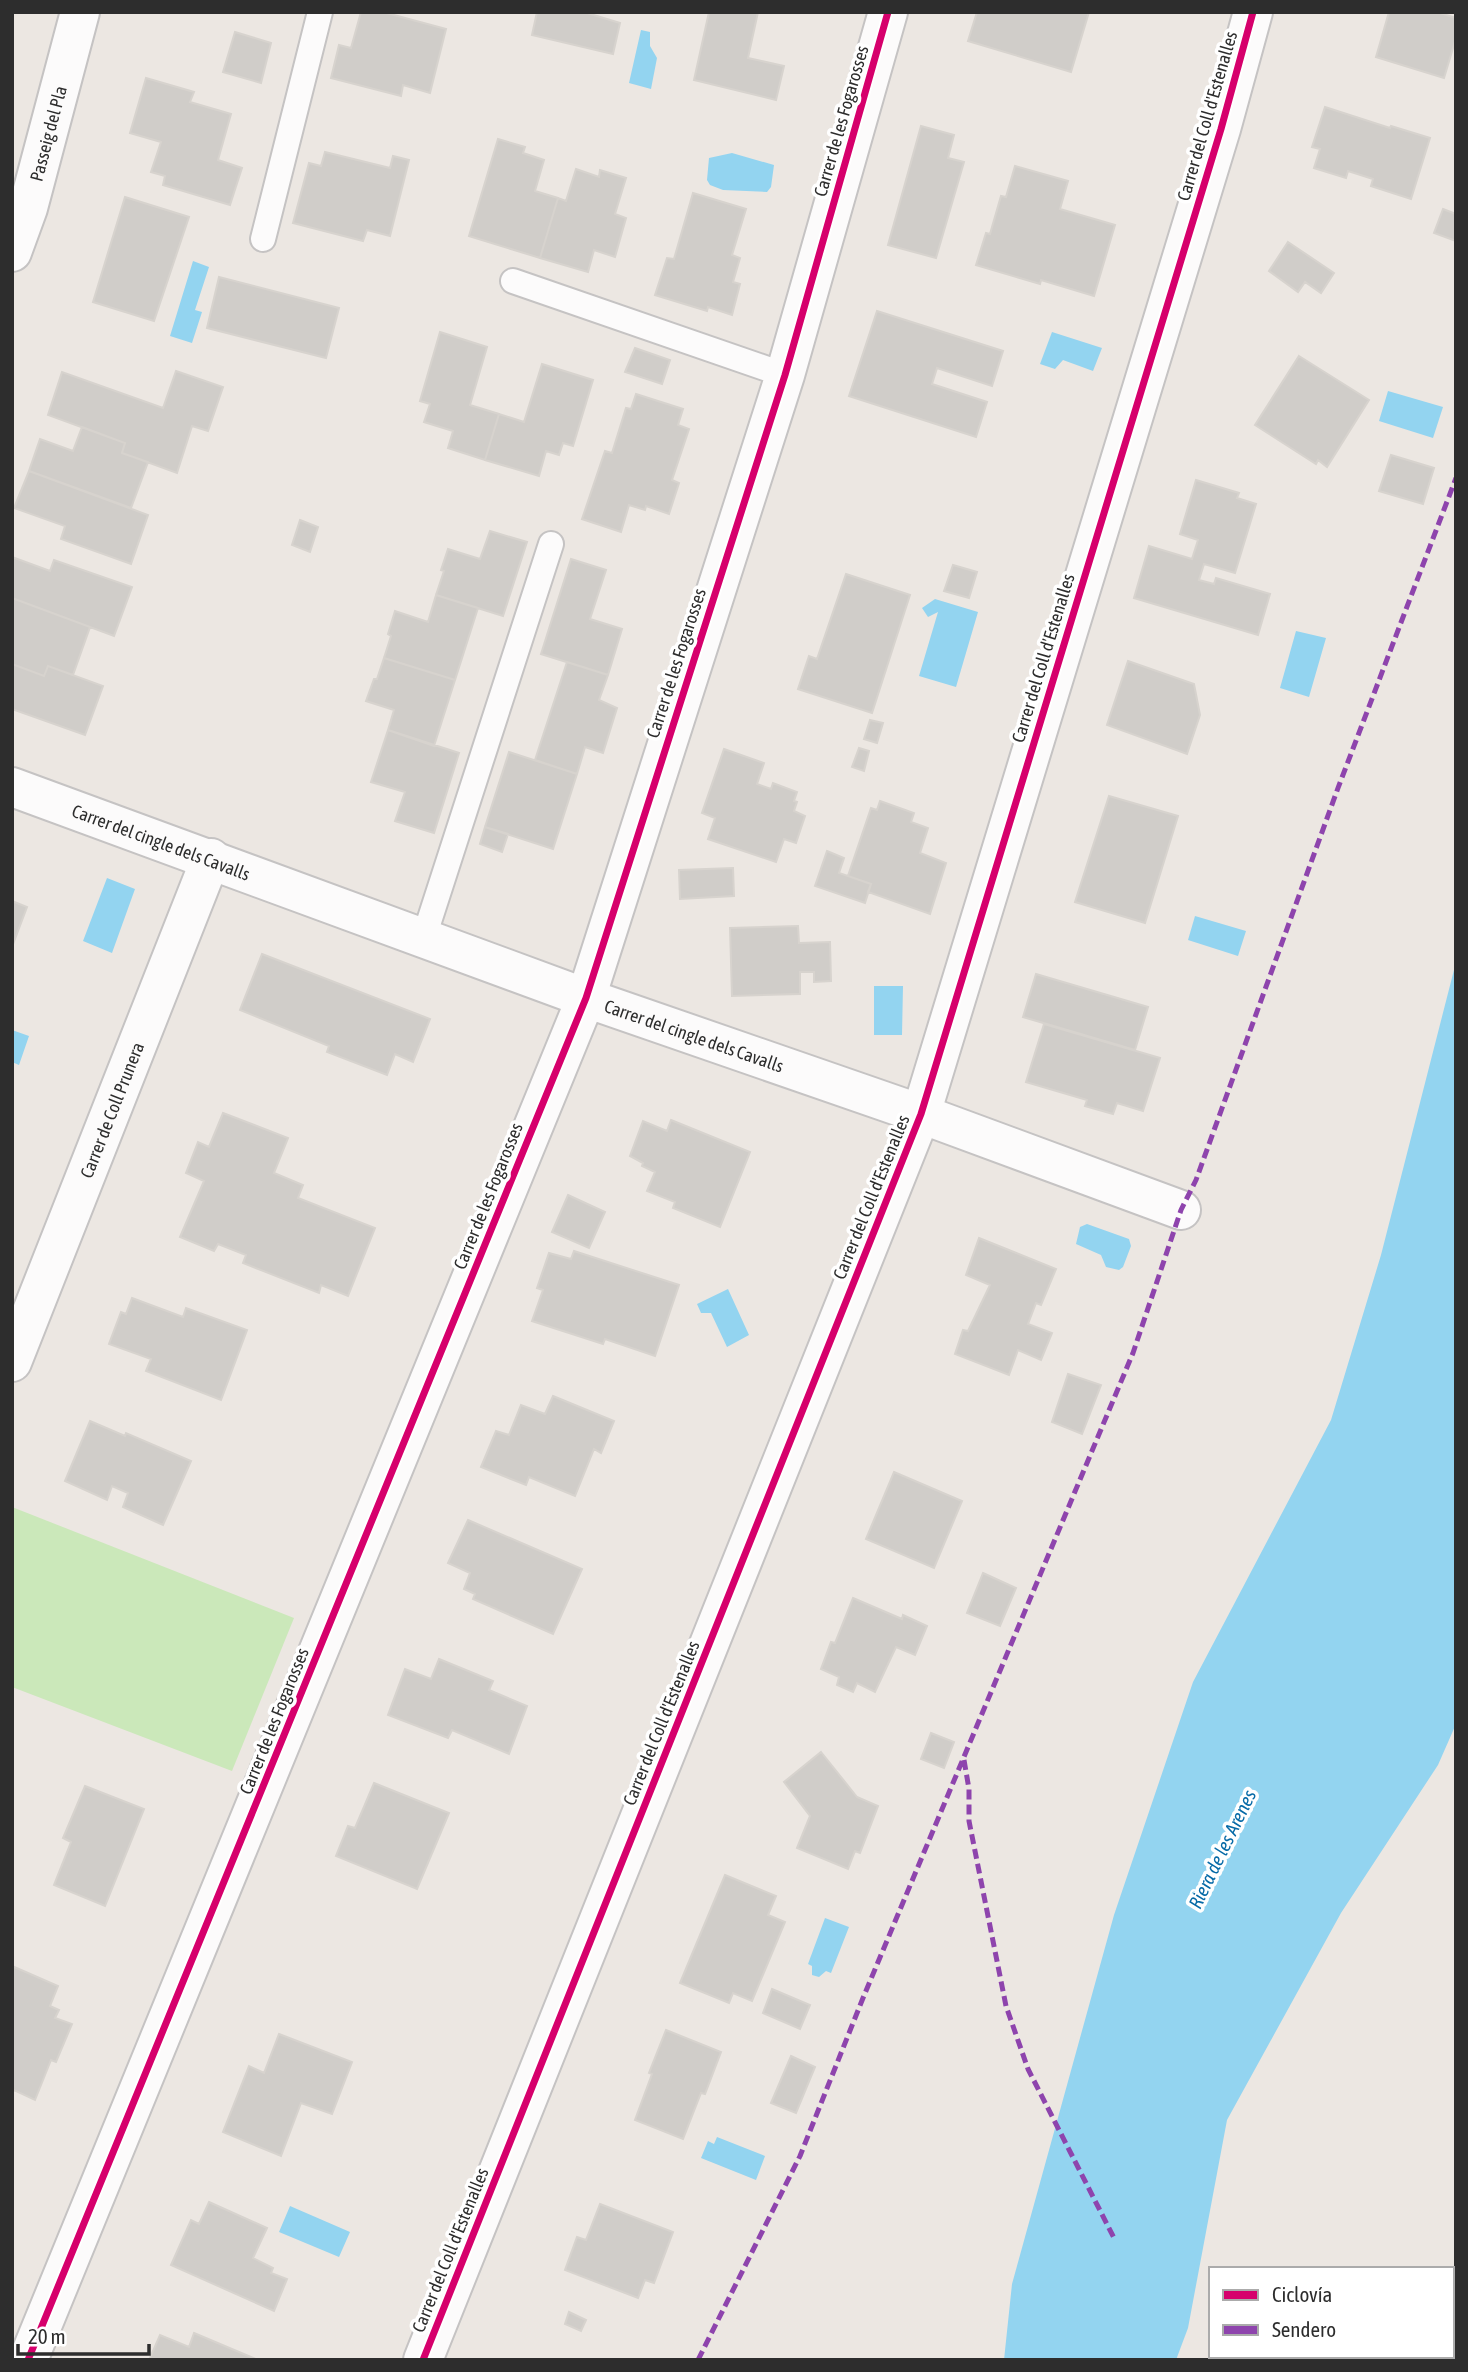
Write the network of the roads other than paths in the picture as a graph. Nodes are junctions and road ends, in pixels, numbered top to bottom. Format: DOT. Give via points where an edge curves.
graph roads {
  1 [pos="80,12"];
  2 [pos="320,12"];
  3 [pos="888,12"];
  4 [pos="1253,12"];
  5 [pos="263,239"];
  6 [pos="12,252"];
  7 [pos="513,281"];
  8 [pos="785,374"];
  9 [pos="551,544"];
  10 [pos="12,787"];
  11 [pos="211,858"];
  12 [pos="424,937"];
  13 [pos="586,998"];
  14 [pos="921,1114"];
  15 [pos="1181,1210"];
  16 [pos="12,1362"];
  17 [pos="28,2360"];
  18 [pos="423,2360"];
  1 -- 6 [label="street, Passeig del Pla"];
  2 -- 5 [label="lane"];
  3 -- 8 [label="street, Carrer de les Fogarosses"];
  4 -- 14 [label="street, Carrer del Coll d'Estenalles"];
  7 -- 8 [label="lane"];
  8 -- 13 [label="street, Carrer de les Fogarosses"];
  9 -- 12 [label="lane"];
  10 -- 11 [label="street, Carrer del cingle dels Cavalls"];
  11 -- 12 [label="street, Carrer del cingle dels Cavalls"];
  11 -- 16 [label="street, Carrer de Coll Prunera"];
  12 -- 13 [label="street, Carrer del cingle dels Cavalls"];
  13 -- 14 [label="street, Carrer del cingle dels Cavalls"];
  13 -- 17 [label="street, Carrer de les Fogarosses"];
  14 -- 15 [label="street, Carrer del cingle dels Cavalls"];
  14 -- 18 [label="street, Carrer del Coll d'Estenalles"];
}
